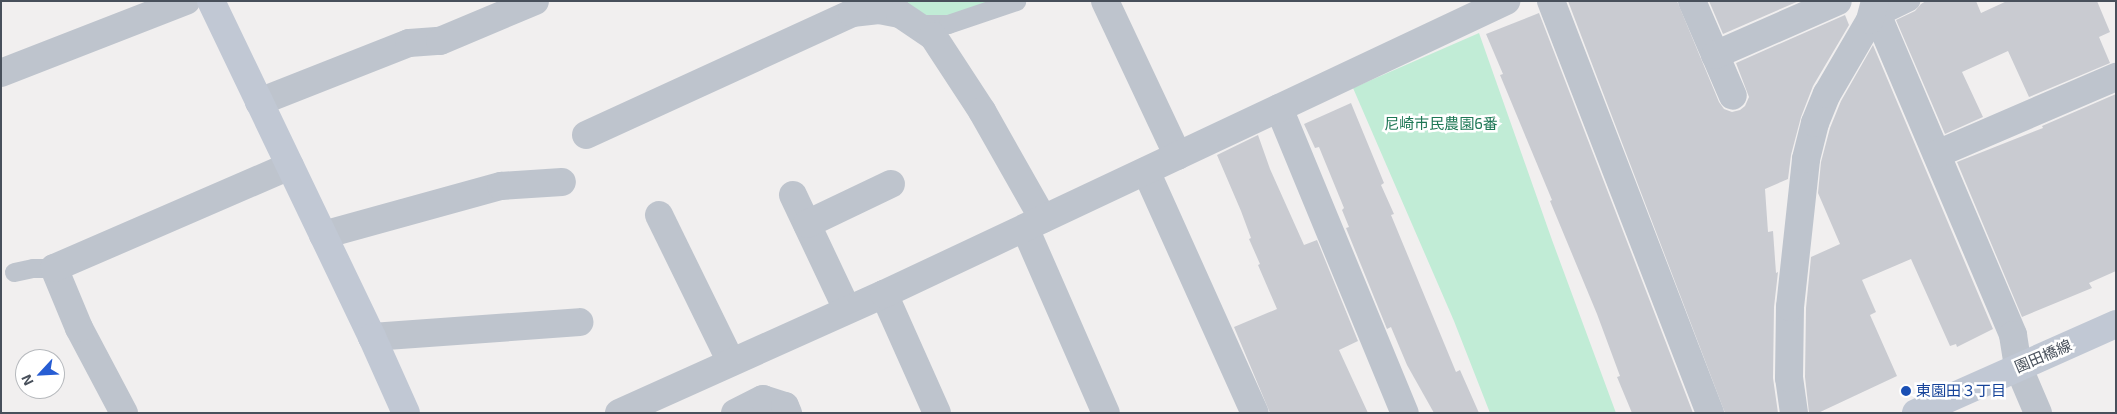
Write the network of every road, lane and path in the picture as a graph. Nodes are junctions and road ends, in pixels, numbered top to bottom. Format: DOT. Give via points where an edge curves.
graph roads {
  1 [pos="535,1"];
  2 [pos="1016,1"];
  3 [pos="1105,1"];
  4 [pos="1506,1"];
  5 [pos="1551,1"];
  6 [pos="1692,1"];
  7 [pos="1838,1"];
  8 [pos="1910,1"];
  9 [pos="207,2"];
  10 [pos="1875,8"];
  11 [pos="918,24"];
  12 [pos="1715,54"];
  13 [pos="1,72"];
  14 [pos="2116,77"];
  15 [pos="1733,96"];
  16 [pos="259,102"];
  17 [pos="1279,108"];
  18 [pos="586,135"];
  19 [pos="1937,154"];
  20 [pos="1178,156"];
  21 [pos="290,166"];
  22 [pos="1146,171"];
  23 [pos="562,182"];
  24 [pos="891,184"];
  25 [pos="793,195"];
  26 [pos="659,215"];
  27 [pos="1034,223"];
  28 [pos="807,224"];
  29 [pos="323,235"];
  30 [pos="54,268"];
  31 [pos="14,272"];
  32 [pos="884,294"];
  33 [pos="847,309"];
  34 [pos="579,322"];
  35 [pos="2116,324"];
  36 [pos="372,337"];
  37 [pos="731,362"];
  38 [pos="2018,366"];
  39 [pos="124,413"];
  40 [pos="406,413"];
  41 [pos="619,413"];
  42 [pos="734,413"];
  43 [pos="788,413"];
  44 [pos="937,413"];
  45 [pos="1106,413"];
  46 [pos="1255,413"];
  47 [pos="1405,413"];
  48 [pos="1710,413"];
  49 [pos="1794,413"];
  50 [pos="1916,413"];
  51 [pos="2038,413"];
  1 -- 16 [label="street" via="440,41 409,42"];
  2 -- 11 [label="lane" via="948,24"];
  3 -- 20 [label="street"];
  4 -- 17 [label="street"];
  5 -- 48 [label="street"];
  6 -- 12 [label="street"];
  7 -- 12 [label="street"];
  8 -- 10 [label="lane"];
  9 -- 13 [label="street"];
  9 -- 16 [label="street"];
  10 -- 19 [label="street"];
  10 -- 49 [label="street" via="1827,94 1815,123 1806,159 1790,307 1789,378"];
  11 -- 18 [label="street" via="900,14 879,10 852,13"];
  11 -- 27 [label="street" via="933,36 982,111"];
  12 -- 15 [label="street"];
  14 -- 19 [label="street"];
  16 -- 21 [label="street"];
  17 -- 20 [label="street"];
  17 -- 47 [label="street"];
  19 -- 38 [label="street" via="2013,335"];
  20 -- 22 [label="street"];
  21 -- 29 [label="street"];
  21 -- 30 [label="street"];
  22 -- 27 [label="street"];
  22 -- 46 [label="street"];
  23 -- 29 [label="street" via="501,186"];
  24 -- 28 [label="street"];
  25 -- 28 [label="street"];
  26 -- 37 [label="street"];
  27 -- 32 [label="street"];
  27 -- 45 [label="street"];
  28 -- 33 [label="street"];
  29 -- 36 [label="street"];
  30 -- 31 [label="lane"];
  30 -- 39 [label="street" via="79,328"];
  32 -- 33 [label="street"];
  32 -- 44 [label="street"];
  33 -- 37 [label="street"];
  34 -- 36 [label="street"];
  35 -- 38 [label="street, 園田橋線"];
  36 -- 40 [label="street"];
  37 -- 41 [label="street"];
  38 -- 50 [label="street, 園田橋線"];
  38 -- 51 [label="street"];
  42 -- 43 [label="street" via="762,399 785,406"];
}
